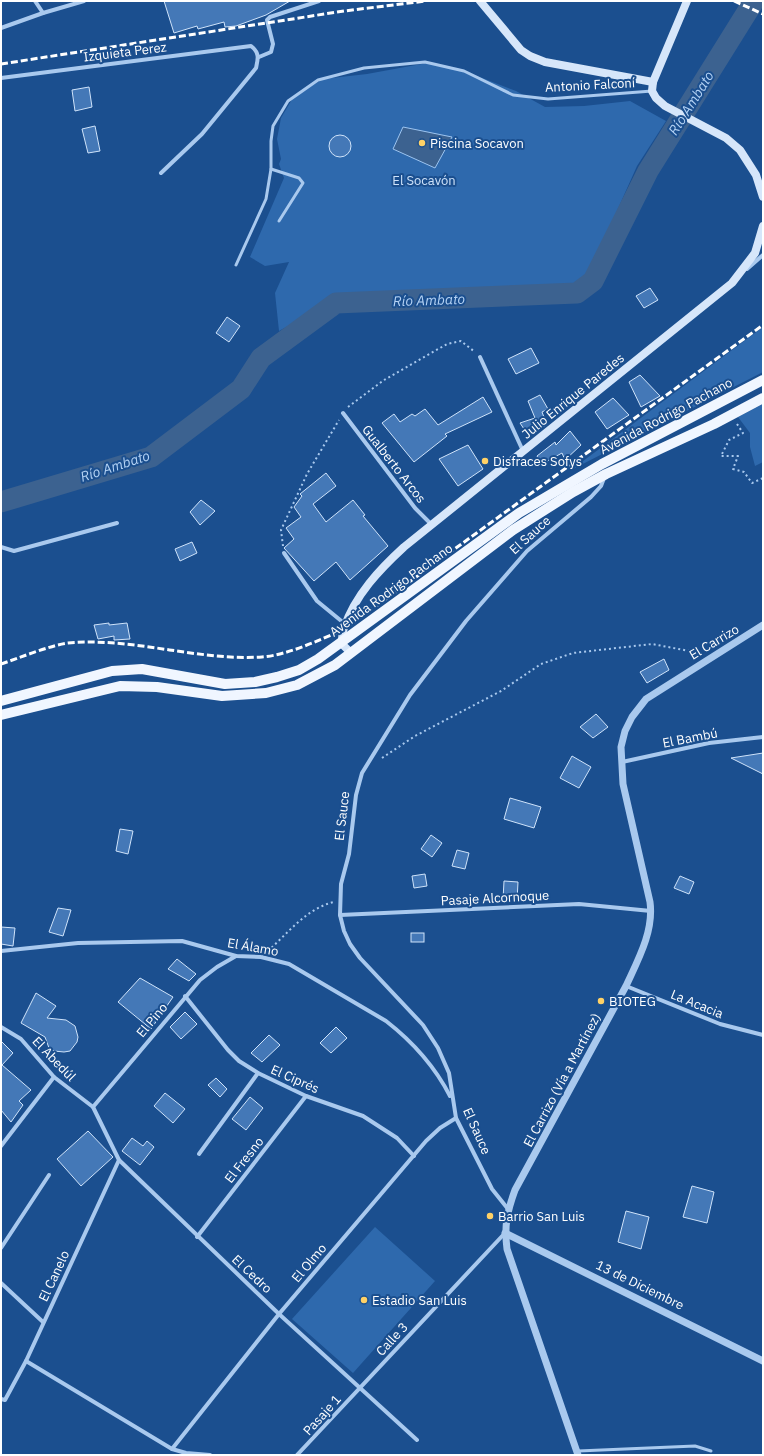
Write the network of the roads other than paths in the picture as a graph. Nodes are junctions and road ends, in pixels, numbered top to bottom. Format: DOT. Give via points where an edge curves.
graph roads {
  1 [pos="35,1"];
  2 [pos="84,1"];
  3 [pos="319,1"];
  4 [pos="480,1"];
  5 [pos="687,1"];
  6 [pos="43,12"];
  7 [pos="1,28"];
  8 [pos="259,57"];
  9 [pos="1,78"];
  10 [pos="653,82"];
  11 [pos="652,91"];
  12 [pos="271,169"];
  13 [pos="161,173"];
  14 [pos="763,197"];
  15 [pos="279,221"];
  16 [pos="763,226"];
  17 [pos="763,255"];
  18 [pos="236,265"];
  19 [pos="740,274"];
  20 [pos="480,357"];
  21 [pos="763,380"];
  22 [pos="763,398"];
  23 [pos="343,413"];
  24 [pos="523,451"];
  25 [pos="604,469"];
  26 [pos="117,523"];
  27 [pos="432,525"];
  28 [pos="1,547"];
  29 [pos="284,553"];
  30 [pos="345,624"];
  31 [pos="763,625"];
  32 [pos="341,643"];
  33 [pos="351,653"];
  34 [pos="676,679"];
  35 [pos="1,701"];
  36 [pos="1,715"];
  37 [pos="763,737"];
  38 [pos="622,762"];
  39 [pos="651,911"];
  40 [pos="340,915"];
  41 [pos="1,952"];
  42 [pos="236,956"];
  43 [pos="626,986"];
  44 [pos="185,996"];
  45 [pos="1,1027"];
  46 [pos="763,1035"];
  47 [pos="258,1073"];
  48 [pos="54,1077"];
  49 [pos="306,1096"];
  50 [pos="452,1098"];
  51 [pos="93,1106"];
  52 [pos="456,1118"];
  53 [pos="1,1146"];
  54 [pos="199,1154"];
  55 [pos="414,1156"];
  56 [pos="119,1160"];
  57 [pos="49,1175"];
  58 [pos="508,1209"];
  59 [pos="505,1233"];
  60 [pos="198,1237"];
  61 [pos="1,1248"];
  62 [pos="1,1283"];
  63 [pos="279,1314"];
  64 [pos="43,1322"];
  65 [pos="26,1361"];
  66 [pos="763,1361"];
  67 [pos="360,1388"];
  68 [pos="3,1400"];
  69 [pos="417,1440"];
  70 [pos="172,1449"];
  71 [pos="711,1451"];
  72 [pos="577,1453"];
  73 [pos="210,1455"];
  74 [pos="297,1455"];
  1 -- 6 [label="street"];
  2 -- 6 [label="street"];
  3 -- 8 [label="street" via="270,17 267,20 273,44 271,52"];
  4 -- 10 [label="main road" via="521,50 530,56 545,62"];
  5 -- 10 [label="main road"];
  6 -- 7 [label="street"];
  8 -- 9 [label="street, Izquieta Perez" via="251,46"];
  8 -- 13 [label="street" via="256,68 202,134"];
  10 -- 11 [label="main road"];
  11 -- 12 [label="lane, Antonio Falconí" via="548,99 512,95 464,71 425,62 364,68 318,80 288,100 273,126"];
  11 -- 14 [label="main road" via="665,106 726,138 747,159 756,175"];
  12 -- 15 [label="lane" via="299,178 303,183"];
  12 -- 18 [label="lane, Antonio Falconí" via="266,199"];
  16 -- 19 [label="main road, Julio Enrique Paredes" via="756,253"];
  17 -- 19 [label="street"];
  19 -- 24 [label="main road, Julio Enrique Paredes" via="717,296"];
  20 -- 24 [label="street"];
  21 -- 25 [label="main road, Avenida Rodrigo Pachano"];
  22 -- 25 [label="main road, Avenida Rodrigo Pachano" via="730,415"];
  23 -- 27 [label="street, Gualberto Arcos" via="415,508"];
  24 -- 27 [label="main road, Julio Enrique Paredes"];
  25 -- 32 [label="main road, Avenida Rodrigo Pachano" via="519,513"];
  25 -- 33 [label="main road, Avenida Rodrigo Pachano" via="513,530"];
  25 -- 40 [label="street, El Sauce" via="601,486 591,498 527,551 466,620 410,695 371,757 362,773 356,795 349,854 341,884"];
  26 -- 28 [label="street" via="14,551"];
  27 -- 30 [label="main road, Julio Enrique Paredes" via="404,546 374,577"];
  29 -- 30 [label="street" via="317,601"];
  30 -- 32 [label="main road, Julio Enrique Paredes"];
  31 -- 34 [label="street, El Carrizo"];
  32 -- 33 [label="main road"];
  32 -- 35 [label="main road, Avenida Rodrigo Pachano" via="299,670 256,682 225,684 142,669 112,671"];
  33 -- 36 [label="main road, Avenida Rodrigo Pachano" via="297,686 266,693 222,696 157,687 120,686"];
  34 -- 38 [label="street, El Carrizo (Vía a Martínez)" via="646,699 632,717 623,736"];
  37 -- 38 [label="street, El Bambú" via="709,743"];
  38 -- 39 [label="street, El Carrizo (Vía a Martínez)" via="623,784"];
  39 -- 40 [label="street, Pasaje Alcornoque" via="579,904"];
  39 -- 43 [label="street, El Carrizo (Vía a Martínez)" via="641,955"];
  40 -- 50 [label="street, El Sauce" via="350,944 360,958 423,1025 438,1048 449,1073"];
  41 -- 42 [label="street, El Álamo" via="78,943 182,941"];
  42 -- 44 [label="street, El Pino" via="200,980"];
  42 -- 50 [label="street, El Álamo" via="261,957 289,964 386,1020 424,1055 440,1075"];
  43 -- 46 [label="street, La Acacia" via="720,1024"];
  43 -- 58 [label="street, El Carrizo (Vía a Martínez)" via="515,1190"];
  44 -- 47 [label="street, El Ciprés" via="228,1050 239,1061"];
  44 -- 51 [label="street, El Pino"];
  45 -- 48 [label="street, El Abedúl" via="21,1039"];
  47 -- 49 [label="street, El Ciprés"];
  47 -- 54 [label="street"];
  48 -- 51 [label="street, El Abedúl"];
  48 -- 53 [label="street"];
  49 -- 55 [label="street, El Ciprés" via="363,1116 397,1138"];
  49 -- 60 [label="street, El Fresno"];
  50 -- 52 [label="street, El Sauce"];
  51 -- 56 [label="street, El Cedro"];
  52 -- 55 [label="street, El Olmo" via="435,1132"];
  52 -- 58 [label="street, El Sauce" via="492,1189"];
  55 -- 63 [label="street, El Olmo"];
  56 -- 60 [label="street, El Cedro"];
  56 -- 64 [label="street, El Canelo"];
  57 -- 61 [label="street"];
  58 -- 59 [label="street, El Carrizo (Vía a Martínez)"];
  59 -- 66 [label="street, 13 de Diciembre"];
  59 -- 67 [label="street, Calle 3"];
  59 -- 72 [label="street" via="507,1249"];
  60 -- 63 [label="street, El Cedro"];
  62 -- 64 [label="street"];
  63 -- 67 [label="street, El Cedro"];
  63 -- 70 [label="street, El Olmo"];
  64 -- 65 [label="street, El Canelo"];
  65 -- 68 [label="street, El Canelo"];
  65 -- 70 [label="street"];
  67 -- 69 [label="street, El Cedro"];
  67 -- 74 [label="street, Pasaje 1"];
  70 -- 73 [label="street"];
  71 -- 72 [label="lane" via="695,1446"];
}
